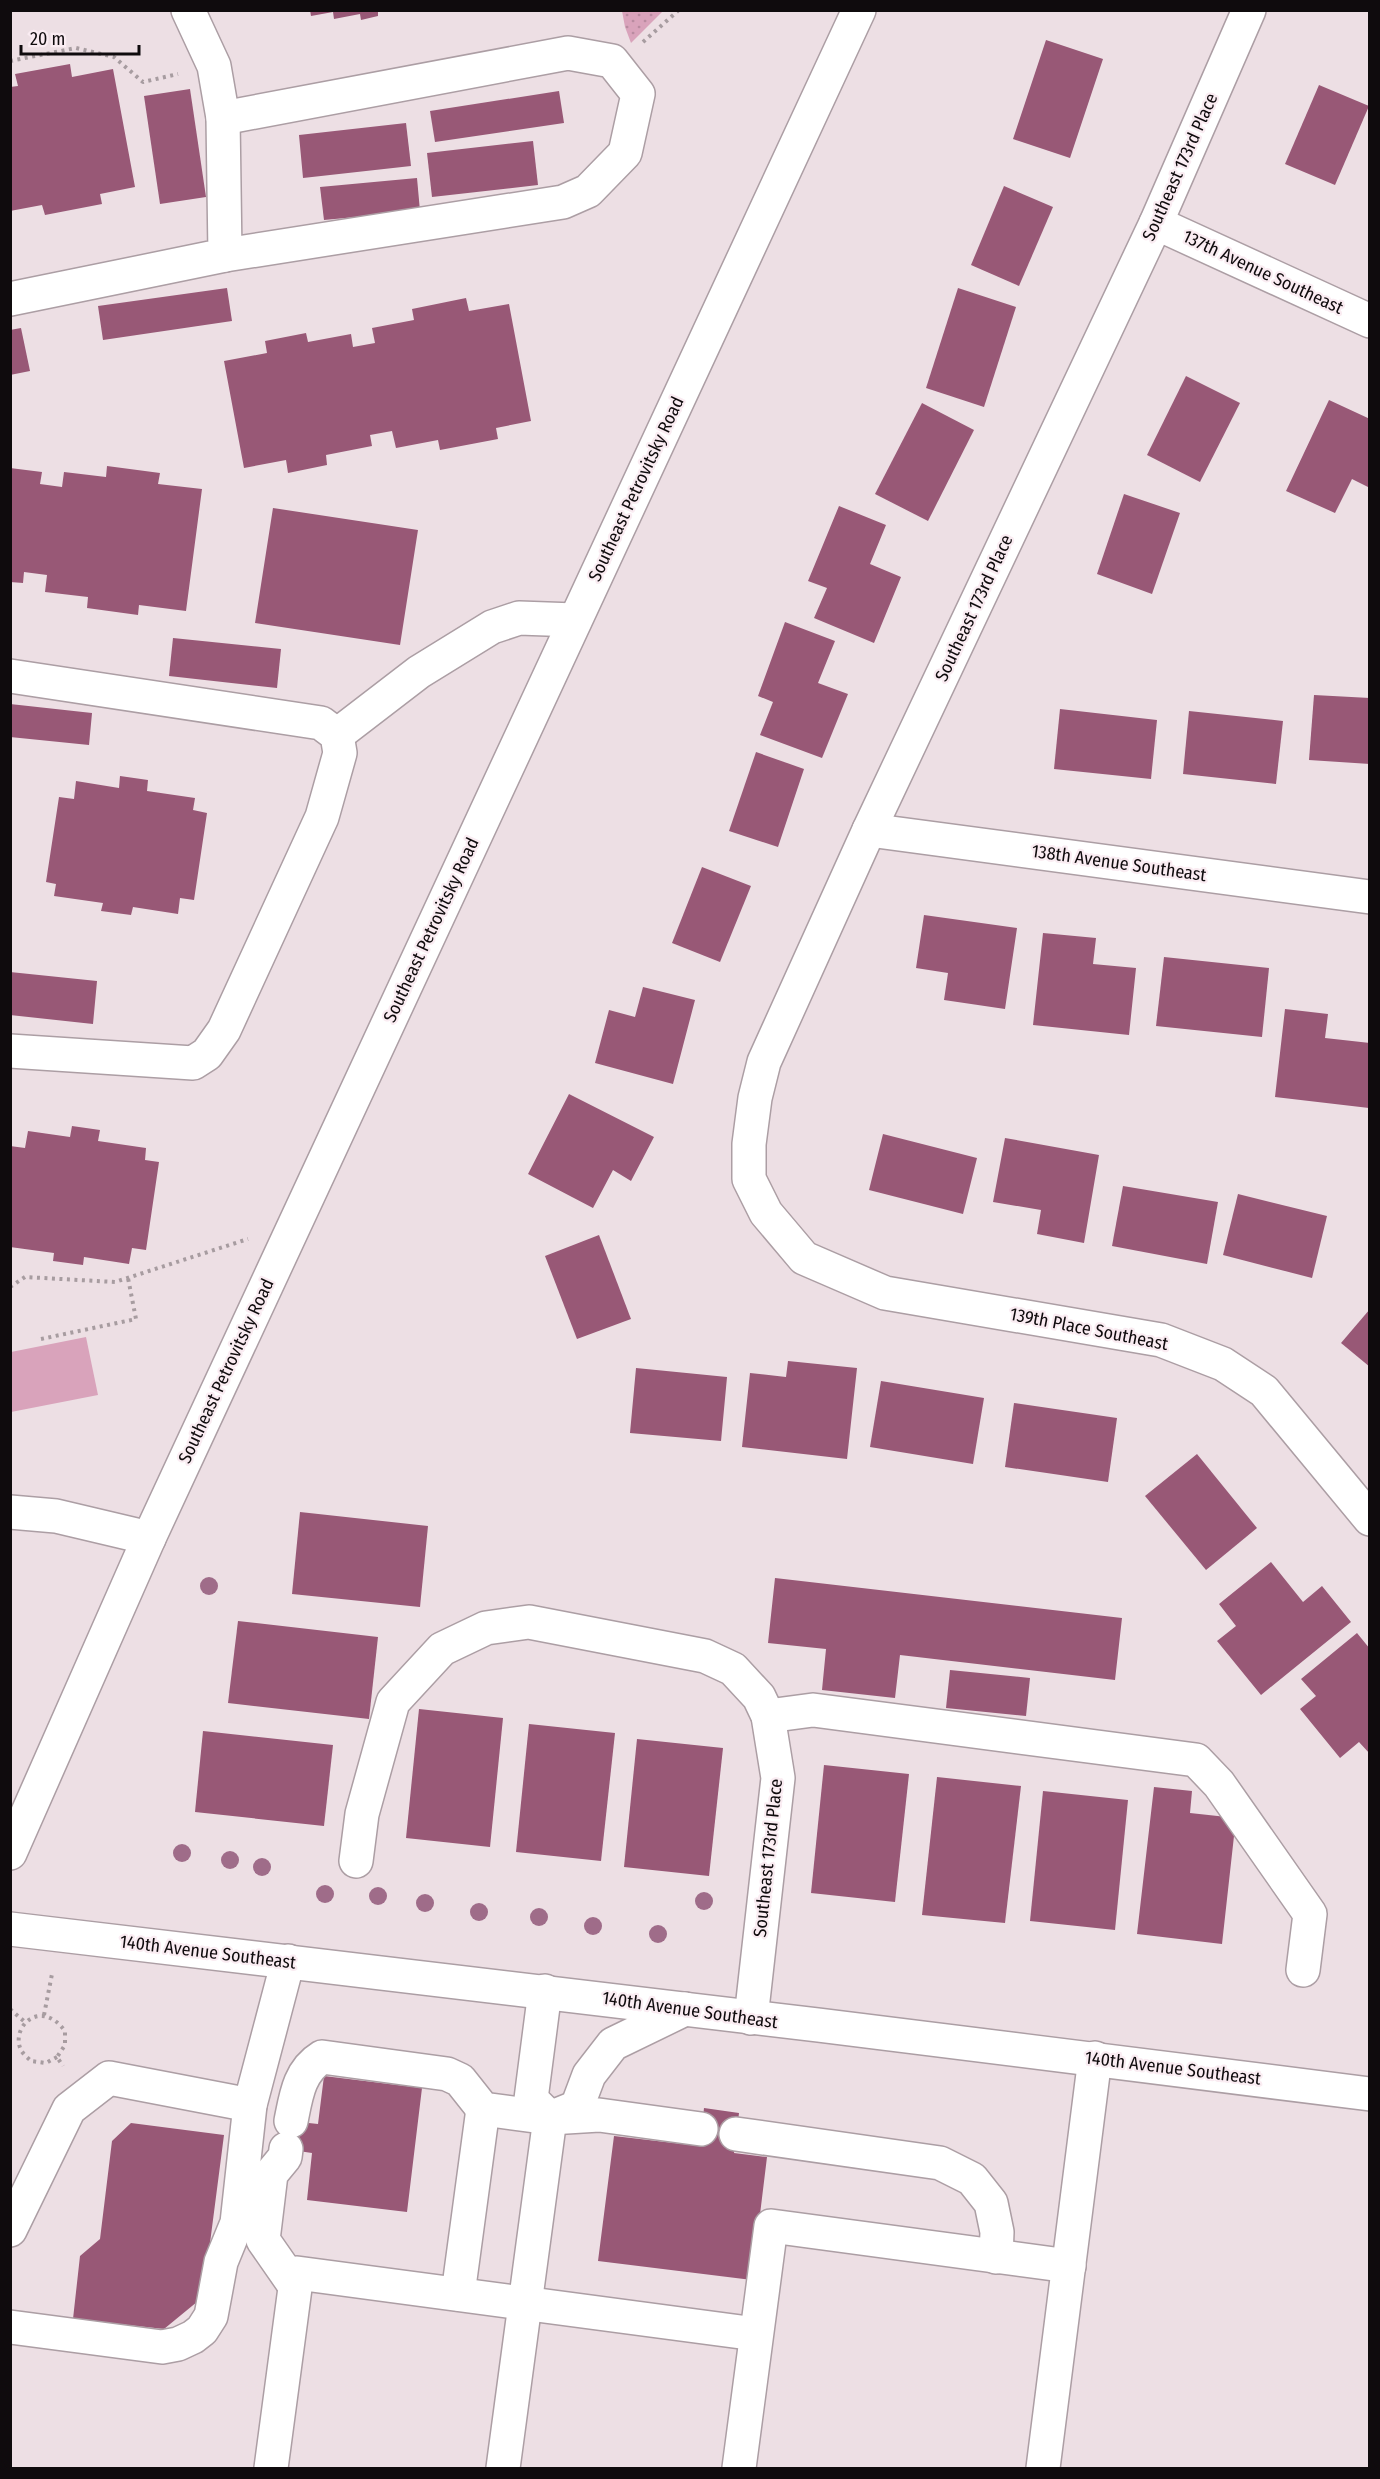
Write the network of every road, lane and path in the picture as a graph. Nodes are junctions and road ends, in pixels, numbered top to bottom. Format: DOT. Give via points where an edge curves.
graph roads {
  1 [pos="188,10"];
  2 [pos="679,10"];
  3 [pos="859,10"];
  4 [pos="1249,10"];
  5 [pos="10,61"];
  6 [pos="214,66"];
  7 [pos="618,69"];
  8 [pos="223,118"];
  9 [pos="1156,223"];
  10 [pos="225,255"];
  11 [pos="10,298"];
  12 [pos="1370,321"];
  13 [pos="575,620"];
  14 [pos="10,676"];
  15 [pos="337,735"];
  16 [pos="869,830"];
  17 [pos="1370,897"];
  18 [pos="10,1051"];
  19 [pos="766,1213"];
  20 [pos="294,1225"];
  21 [pos="128,1278"];
  22 [pos="10,1287"];
  23 [pos="41,1339"];
  24 [pos="10,1512"];
  25 [pos="1370,1519"];
  26 [pos="149,1538"];
  27 [pos="768,1716"];
  28 [pos="10,1853"];
  29 [pos="356,1860"];
  30 [pos="10,1929"];
  31 [pos="288,1961"];
  32 [pos="1303,1970"];
  33 [pos="51,1974"];
  34 [pos="545,1991"];
  35 [pos="10,2009"];
  36 [pos="685,2009"];
  37 [pos="44,2015"];
  38 [pos="751,2018"];
  39 [pos="26,2023"];
  40 [pos="57,2057"];
  41 [pos="1095,2058"];
  42 [pos="65,2069"];
  43 [pos="1370,2094"];
  44 [pos="250,2105"];
  45 [pos="483,2109"];
  46 [pos="550,2118"];
  47 [pos="702,2129"];
  48 [pos="736,2134"];
  49 [pos="10,2230"];
  50 [pos="996,2257"];
  51 [pos="1068,2266"];
  52 [pos="295,2286"];
  53 [pos="458,2294"];
  54 [pos="525,2303"];
  55 [pos="10,2327"];
  56 [pos="756,2334"];
  57 [pos="271,2469"];
  58 [pos="503,2469"];
  59 [pos="739,2469"];
  60 [pos="1043,2469"];
  1 -- 6 [label="main road"];
  2 -- 7 [label="path"];
  3 -- 13 [label="main road, Southeast Petrovitsky Road"];
  4 -- 9 [label="main road, Southeast 173rd Place"];
  5 -- 6 [label="path" via="76,48 114,57 143,82"];
  6 -- 8 [label="main road"];
  7 -- 8 [label="main road" via="612,61 568,53"];
  7 -- 10 [label="main road" via="638,94 625,153 588,191 563,202"];
  8 -- 10 [label="main road"];
  9 -- 12 [label="main road, 137th Avenue Southeast"];
  9 -- 16 [label="main road, Southeast 173rd Place"];
  10 -- 11 [label="main road"];
  13 -- 15 [label="main road" via="519,618 492,627 419,672"];
  13 -- 20 [label="main road, Southeast Petrovitsky Road"];
  14 -- 15 [label="main road" via="321,723"];
  15 -- 18 [label="main road" via="339,753 322,818 224,1030 207,1054 193,1063"];
  16 -- 17 [label="main road, 138th Avenue Southeast"];
  16 -- 19 [label="main road, Southeast 173rd Place" via="764,1062 748,1144 749,1179"];
  19 -- 25 [label="main road, 139th Place Southeast" via="804,1258 885,1293 1161,1340 1223,1364 1264,1392"];
  20 -- 21 [label="path"];
  20 -- 26 [label="main road, Southeast Petrovitsky Road"];
  21 -- 22 [label="path" via="115,1282 25,1277"];
  21 -- 23 [label="path" via="136,1319"];
  24 -- 26 [label="main road" via="56,1516"];
  26 -- 28 [label="main road, Southeast Petrovitsky Road"];
  27 -- 29 [label="main road, Southeast 173rd Place" via="759,1697 733,1669 705,1656 528,1622 486,1628 442,1649 393,1702 362,1814"];
  27 -- 32 [label="main road" via="813,1710 1196,1761 1219,1784 1310,1914"];
  27 -- 38 [label="main road, Southeast 173rd Place" via="778,1778"];
  30 -- 31 [label="main road, 140th Avenue Southeast"];
  31 -- 34 [label="main road, 140th Avenue Southeast"];
  31 -- 44 [label="main road"];
  33 -- 37 [label="path"];
  34 -- 36 [label="main road, 140th Avenue Southeast"];
  34 -- 46 [label="main road" via="531,2099"];
  35 -- 39 [label="path"];
  36 -- 38 [label="main road, 140th Avenue Southeast"];
  36 -- 46 [label="main road" via="613,2044 589,2075 577,2107"];
  37 -- 39 [label="path" via="34,2016"];
  37 -- 40 [label="path" via="57,2020 65,2031 65,2045"];
  38 -- 41 [label="main road, 140th Avenue Southeast"];
  39 -- 40 [label="path" via="19,2036 21,2050 31,2061 46,2063"];
  40 -- 42 [label="path"];
  41 -- 43 [label="main road, 140th Avenue Southeast"];
  41 -- 51 [label="main road"];
  44 -- 49 [label="main road" via="109,2078 69,2109"];
  44 -- 55 [label="main road" via="237,2223 221,2262 211,2316 202,2330 178,2344 162,2347"];
  45 -- 46 [label="main road"];
  45 -- 52 [label="main road" via="460,2080 447,2074 322,2057 310,2064 302,2078 285,2157 271,2174 263,2240"];
  45 -- 53 [label="main road"];
  46 -- 47 [label="main road" via="598,2115"];
  46 -- 54 [label="main road"];
  48 -- 50 [label="main road" via="940,2163 972,2179 991,2203 997,2232"];
  50 -- 51 [label="main road"];
  50 -- 56 [label="main road" via="771,2226"];
  51 -- 60 [label="main road"];
  52 -- 53 [label="main road" via="297,2272"];
  52 -- 57 [label="main road"];
  53 -- 54 [label="main road"];
  54 -- 56 [label="main road"];
  54 -- 58 [label="main road"];
  56 -- 59 [label="main road"];
}
